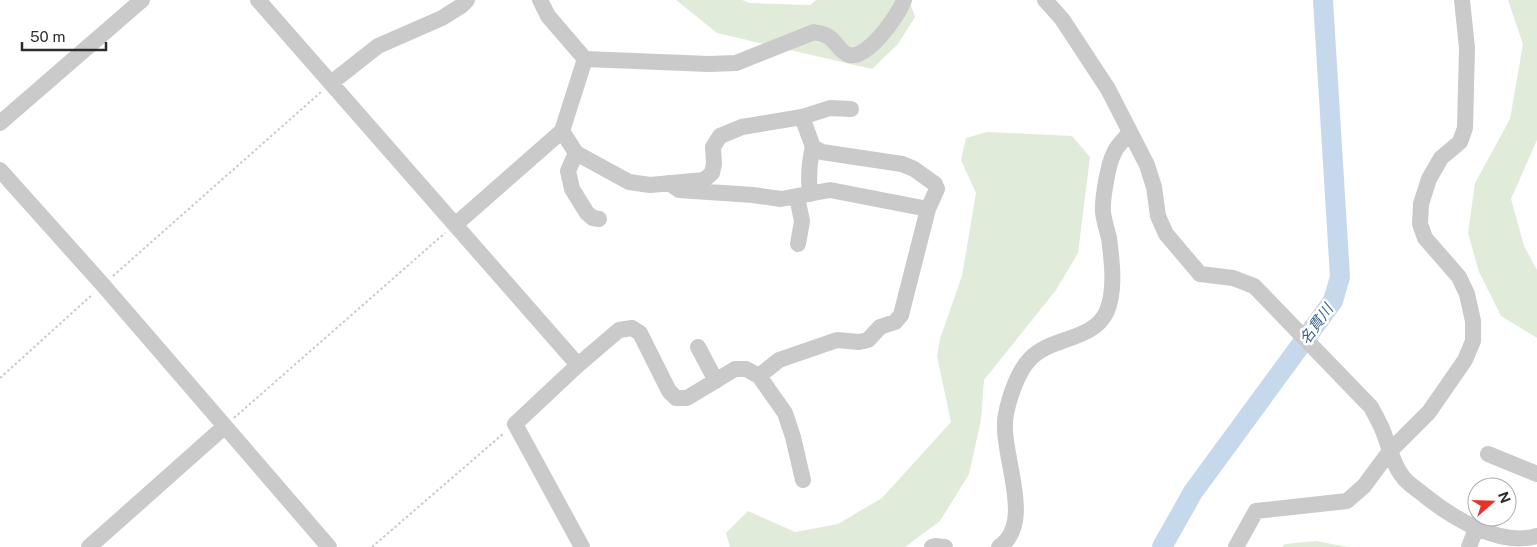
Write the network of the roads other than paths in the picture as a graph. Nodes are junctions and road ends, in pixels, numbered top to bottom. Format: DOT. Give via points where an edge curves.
graph roads {
  1 [pos="142,0"];
  2 [pos="258,0"];
  3 [pos="467,0"];
  4 [pos="540,0"];
  5 [pos="904,0"];
  6 [pos="1045,0"];
  7 [pos="1462,0"];
  8 [pos="585,59"];
  9 [pos="331,83"];
  10 [pos="851,109"];
  11 [pos="802,117"];
  12 [pos="0,123"];
  13 [pos="562,131"];
  14 [pos="1130,132"];
  15 [pos="813,147"];
  16 [pos="576,153"];
  17 [pos="0,170"];
  18 [pos="669,183"];
  19 [pos="803,195"];
  20 [pos="928,209"];
  21 [pos="599,219"];
  22 [pos="455,225"];
  23 [pos="798,244"];
  24 [pos="698,347"];
  25 [pos="578,365"];
  26 [pos="760,376"];
  27 [pos="716,381"];
  28 [pos="224,427"];
  29 [pos="1390,451"];
  30 [pos="1488,454"];
  31 [pos="1537,474"];
  32 [pos="803,480"];
  33 [pos="1475,531"];
  34 [pos="1537,536"];
  35 [pos="88,547"];
  36 [pos="329,547"];
  37 [pos="582,547"];
  38 [pos="932,547"];
  39 [pos="945,547"];
  40 [pos="999,547"];
  41 [pos="1236,547"];
  42 [pos="1469,547"];
  1 -- 12 [label="street"];
  2 -- 9 [label="street"];
  3 -- 9 [label="street" via="442,18 378,46"];
  4 -- 8 [label="street" via="548,16"];
  5 -- 8 [label="street" via="901,9 873,44 854,56 846,54 827,35 814,32 736,63"];
  6 -- 14 [label="street" via="1062,18 1108,89"];
  7 -- 29 [label="street" via="1467,48 1465,128 1460,142 1441,158 1429,179 1421,204 1420,224 1425,238 1459,277 1467,294 1473,321 1472,341 1465,360 1430,412"];
  8 -- 13 [label="street"];
  9 -- 22 [label="street"];
  10 -- 11 [label="street" via="830,108"];
  11 -- 15 [label="street"];
  11 -- 18 [label="street" via="742,127 720,136 713,147 712,173 704,180"];
  13 -- 16 [label="street"];
  13 -- 22 [label="street"];
  14 -- 29 [label="street" via="1147,165 1158,216 1166,234 1200,274 1233,278 1254,286 1371,407"];
  14 -- 40 [label="street" via="1114,153 1107,177 1103,211 1113,274 1110,302 1105,314 1091,330 1046,347 1030,359 1018,377 1006,414 1004,432 1016,512 1013,529"];
  15 -- 19 [label="street"];
  15 -- 20 [label="street" via="822,152 902,164 914,169 937,189"];
  16 -- 18 [label="street" via="629,182"];
  16 -- 21 [label="street" via="568,171 572,189 587,213"];
  17 -- 28 [label="street"];
  18 -- 19 [label="street" via="679,190 780,200"];
  19 -- 20 [label="street" via="830,190"];
  19 -- 23 [label="street"];
  20 -- 26 [label="street" via="901,315 895,322 880,327 868,340 837,340 779,360"];
  22 -- 25 [label="street"];
  24 -- 27 [label="street"];
  25 -- 27 [label="street" via="619,330 632,328 640,333 669,391 676,398 686,398"];
  25 -- 37 [label="street" via="515,424"];
  26 -- 27 [label="street" via="746,369 736,369"];
  26 -- 32 [label="street" via="785,412"];
  28 -- 35 [label="street"];
  28 -- 36 [label="street"];
  29 -- 33 [label="street" via="1403,478"];
  29 -- 41 [label="street" via="1364,486 1347,501 1256,511"];
  30 -- 31 [label="street"];
  33 -- 34 [label="street" via="1507,541 1529,540"];
  33 -- 42 [label="street"];
  38 -- 39 [label="street"];
}
